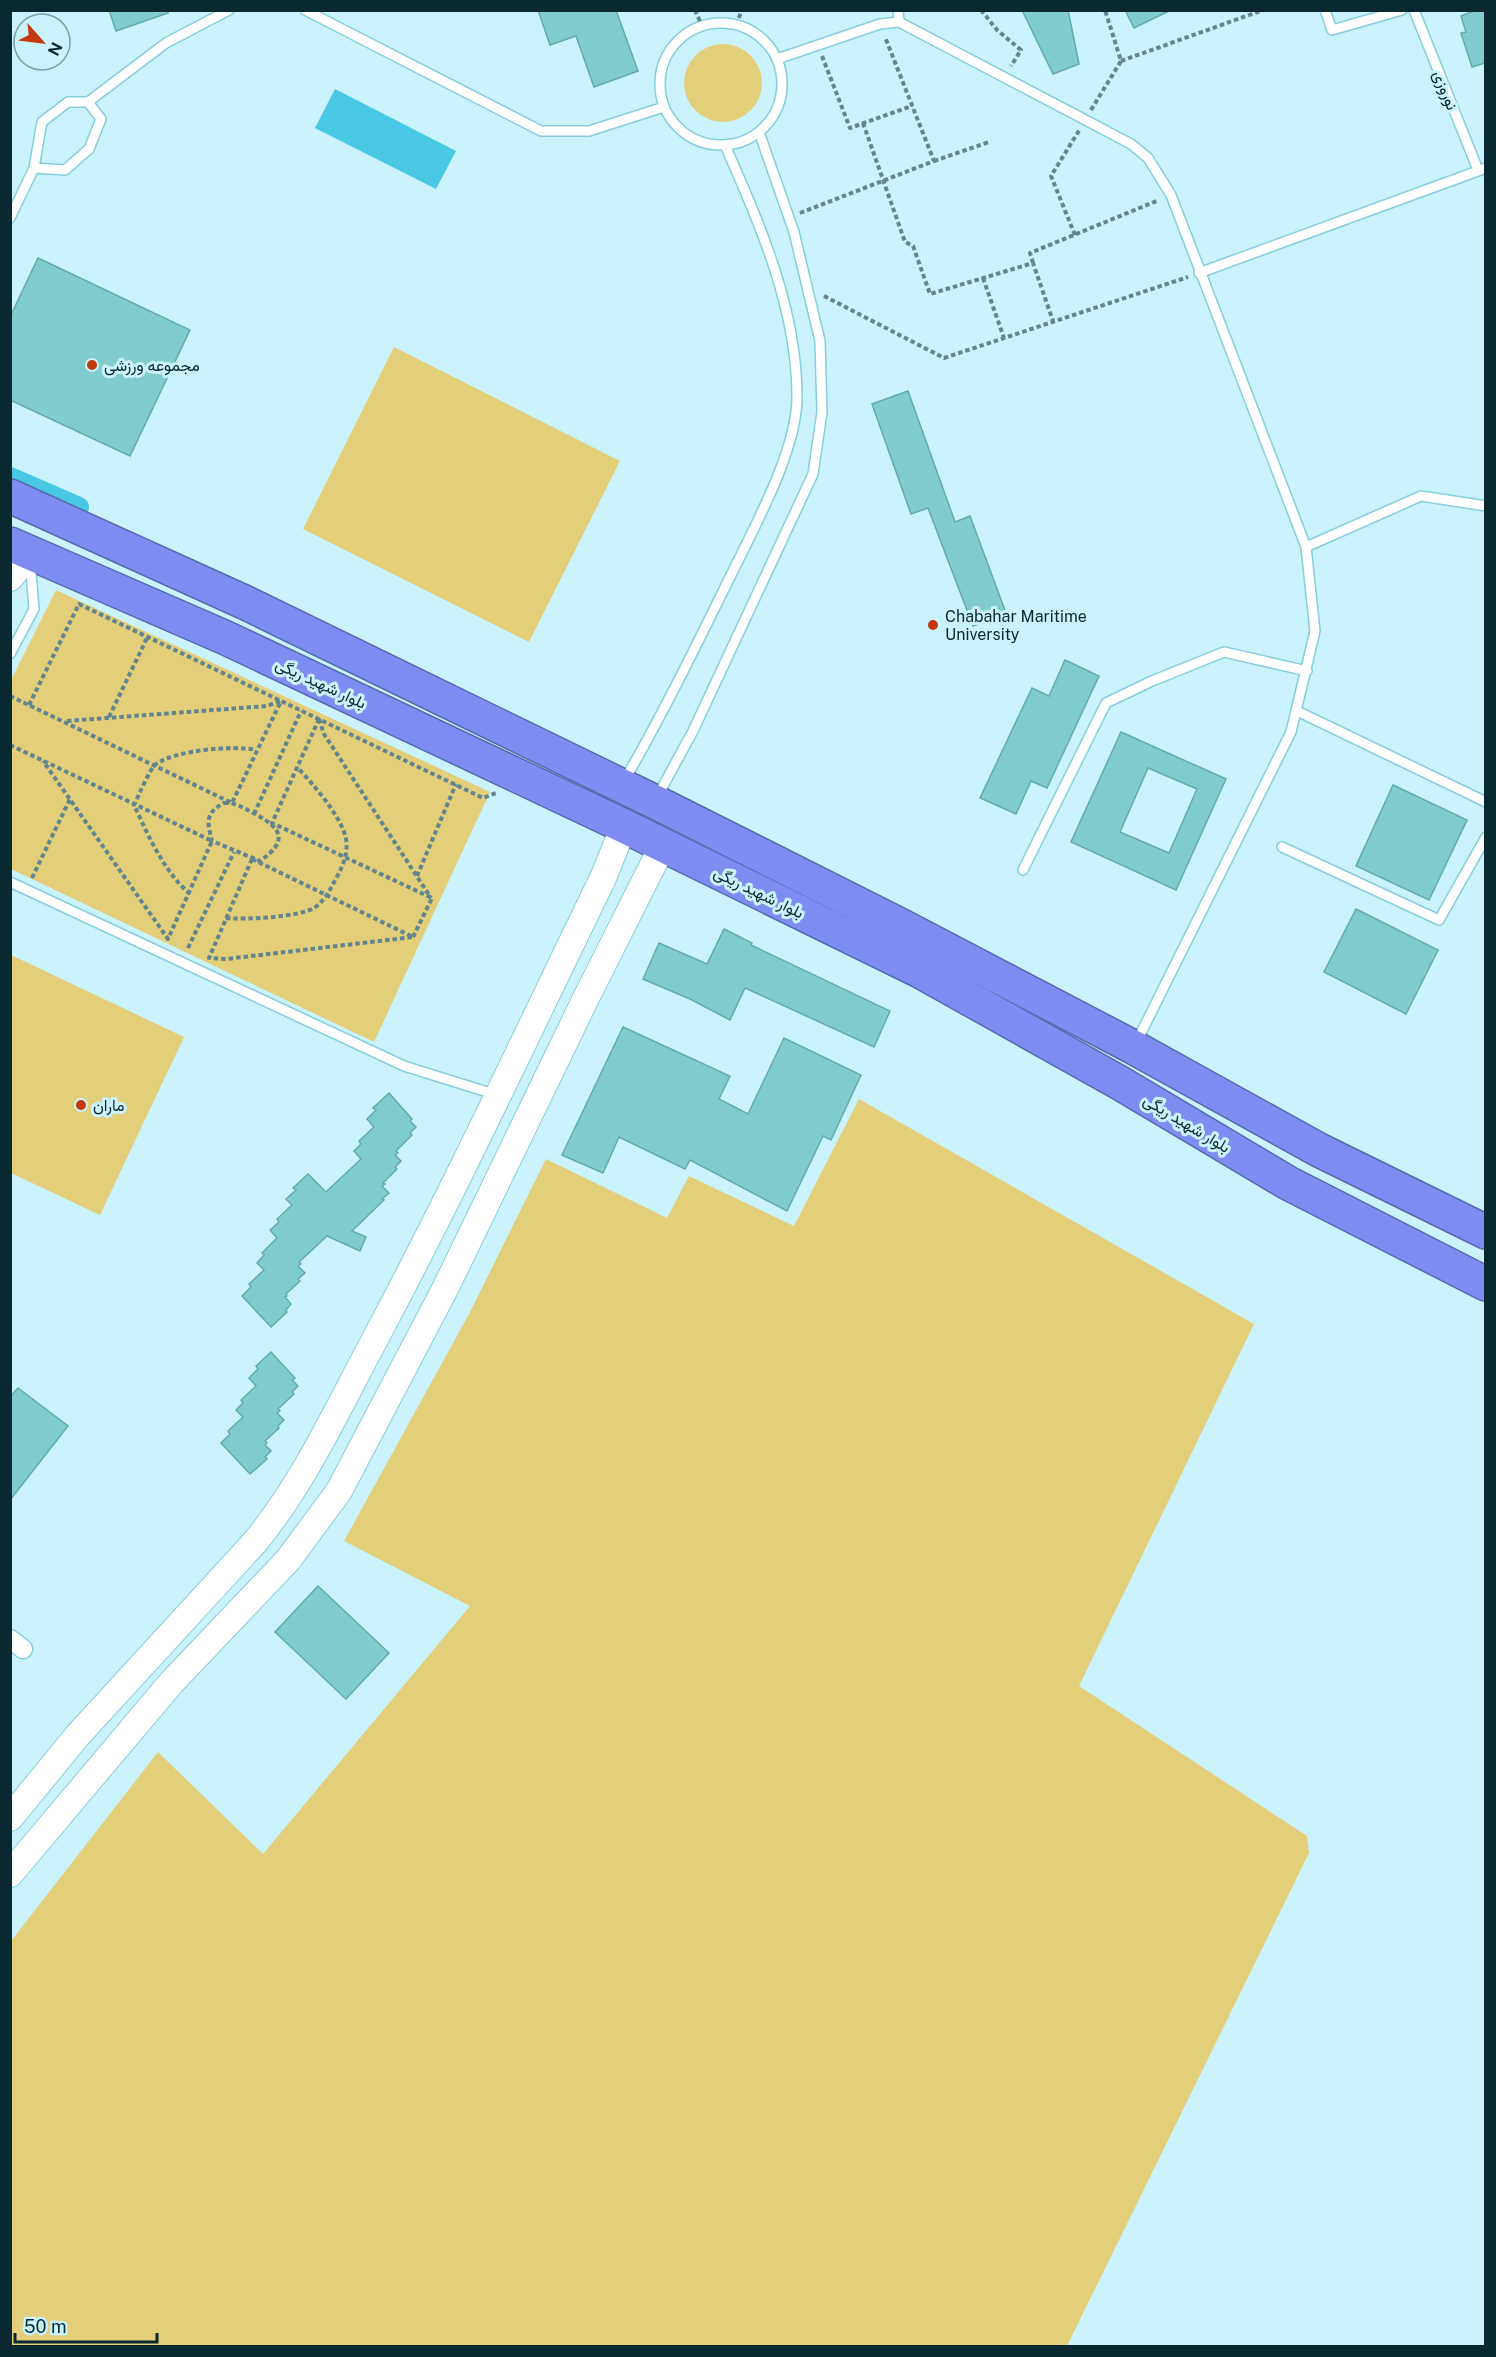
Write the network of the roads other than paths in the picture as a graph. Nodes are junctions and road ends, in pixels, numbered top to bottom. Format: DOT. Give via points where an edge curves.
graph roads {
  1 [pos="229,10"];
  2 [pos="305,10"];
  3 [pos="898,10"];
  4 [pos="1325,10"];
  5 [pos="1402,10"];
  6 [pos="1414,10"];
  7 [pos="899,22"];
  8 [pos="777,59"];
  9 [pos="88,102"];
  10 [pos="664,107"];
  11 [pos="759,132"];
  12 [pos="725,145"];
  13 [pos="34,168"];
  14 [pos="1482,169"];
  15 [pos="10,218"];
  16 [pos="1199,273"];
  17 [pos="10,496"];
  18 [pos="1485,506"];
  19 [pos="1306,548"];
  20 [pos="17,559"];
  21 [pos="10,654"];
  22 [pos="1307,671"];
  23 [pos="1297,711"];
  24 [pos="621,786"];
  25 [pos="655,802"];
  26 [pos="1485,802"];
  27 [pos="624,826"];
  28 [pos="1485,837"];
  29 [pos="663,845"];
  30 [pos="1282,847"];
  31 [pos="1023,870"];
  32 [pos="603,878"];
  33 [pos="10,882"];
  34 [pos="636,895"];
  35 [pos="1133,1047"];
  36 [pos="497,1095"];
  37 [pos="1485,1232"];
  38 [pos="1485,1284"];
  39 [pos="305,1471"];
  40 [pos="339,1491"];
  41 [pos="10,1818"];
  42 [pos="10,1874"];
  1 -- 9 [label="lane" via="166,43"];
  2 -- 10 [label="lane" via="541,131 589,131"];
  3 -- 7 [label="lane"];
  4 -- 5 [label="lane" via="1332,30"];
  6 -- 14 [label="lane, نوروزی"];
  7 -- 8 [label="lane" via="880,24"];
  7 -- 16 [label="lane" via="1140,150 1171,195"];
  8 -- 10 [label="lane" via="765,41 748,29 728,23 702,26 672,47 662,66 660,87"];
  8 -- 11 [label="lane" via="782,78 780,98 772,117"];
  9 -- 13 [label="lane" via="68,102 42,122"];
  9 -- 13 [label="lane" via="101,119 89,149 65,170"];
  10 -- 12 [label="lane" via="674,124 689,136"];
  11 -- 12 [label="lane"];
  11 -- 25 [label="lane" via="789,217 820,342 822,412 813,474 693,731"];
  12 -- 24 [label="lane" via="764,232 791,325 798,398 789,447 761,514 661,716"];
  13 -- 15 [label="lane"];
  14 -- 16 [label="lane"];
  16 -- 19 [label="lane"];
  17 -- 24 [label="highway, بلوار شهید ریگی" via="244,602"];
  18 -- 19 [label="lane" via="1421,496"];
  19 -- 22 [label="lane" via="1315,631"];
  20 -- 21 [label="lane" via="34,609"];
  20 -- 27 [label="highway, بلوار شهید ریگی" via="226,638"];
  22 -- 23 [label="lane"];
  22 -- 31 [label="lane" via="1224,652 1106,703"];
  23 -- 26 [label="lane"];
  23 -- 35 [label="lane" via="1291,732"];
  24 -- 25 [label="highway, بلوار شهید ریگی"];
  25 -- 35 [label="highway, بلوار شهید ریگی"];
  27 -- 29 [label="highway, بلوار شهید ریگی"];
  27 -- 32 [label="street"];
  28 -- 30 [label="lane" via="1439,920"];
  29 -- 34 [label="street"];
  29 -- 38 [label="highway, بلوار شهید ریگی" via="920,971 1288,1183"];
  32 -- 34 [label="street"];
  32 -- 36 [label="street"];
  33 -- 36 [label="lane" via="404,1066"];
  34 -- 40 [label="street" via="446,1287"];
  35 -- 37 [label="highway, بلوار شهید ریگی" via="1319,1150"];
  36 -- 39 [label="street" via="426,1244"];
  39 -- 40 [label="street"];
  39 -- 41 [label="street" via="255,1542 78,1735"];
  40 -- 42 [label="street" via="288,1560 171,1683"];
}
